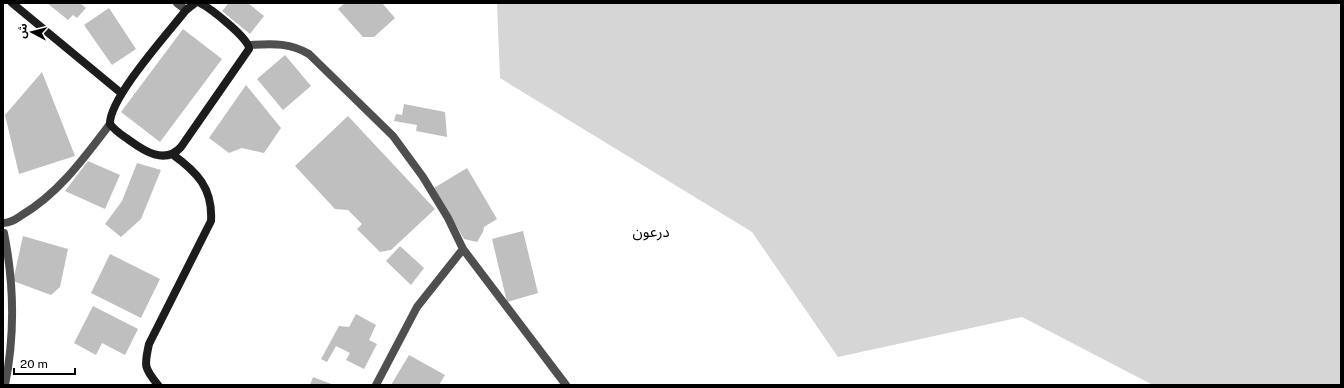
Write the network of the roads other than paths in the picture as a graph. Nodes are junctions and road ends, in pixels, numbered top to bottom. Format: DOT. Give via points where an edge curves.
graph roads {
  1 [pos="12,3"];
  2 [pos="178,3"];
  3 [pos="195,3"];
  4 [pos="203,4"];
  5 [pos="186,10"];
  6 [pos="249,46"];
  7 [pos="121,93"];
  8 [pos="110,124"];
  9 [pos="172,154"];
  10 [pos="6,223"];
  11 [pos="3,234"];
  12 [pos="463,249"];
  13 [pos="5,385"];
  14 [pos="158,385"];
  15 [pos="376,385"];
  16 [pos="566,385"];
  1 -- 7 [label="main road"];
  2 -- 5 [label="street"];
  3 -- 5 [label="main road"];
  4 -- 6 [label="main road"];
  5 -- 7 [label="main road"];
  6 -- 9 [label="main road" via="181,147"];
  6 -- 12 [label="street" via="286,44 297,47 319,61 393,136 423,177"];
  7 -- 8 [label="main road" via="111,114"];
  8 -- 9 [label="main road" via="146,152 157,155"];
  8 -- 10 [label="street" via="58,187 37,206"];
  9 -- 14 [label="main road" via="190,167 206,188 210,198 211,221 149,344 146,368"];
  10 -- 11 [label="street"];
  11 -- 13 [label="street" via="10,265 12,319"];
  12 -- 15 [label="street" via="417,307"];
  12 -- 16 [label="street"];
}
